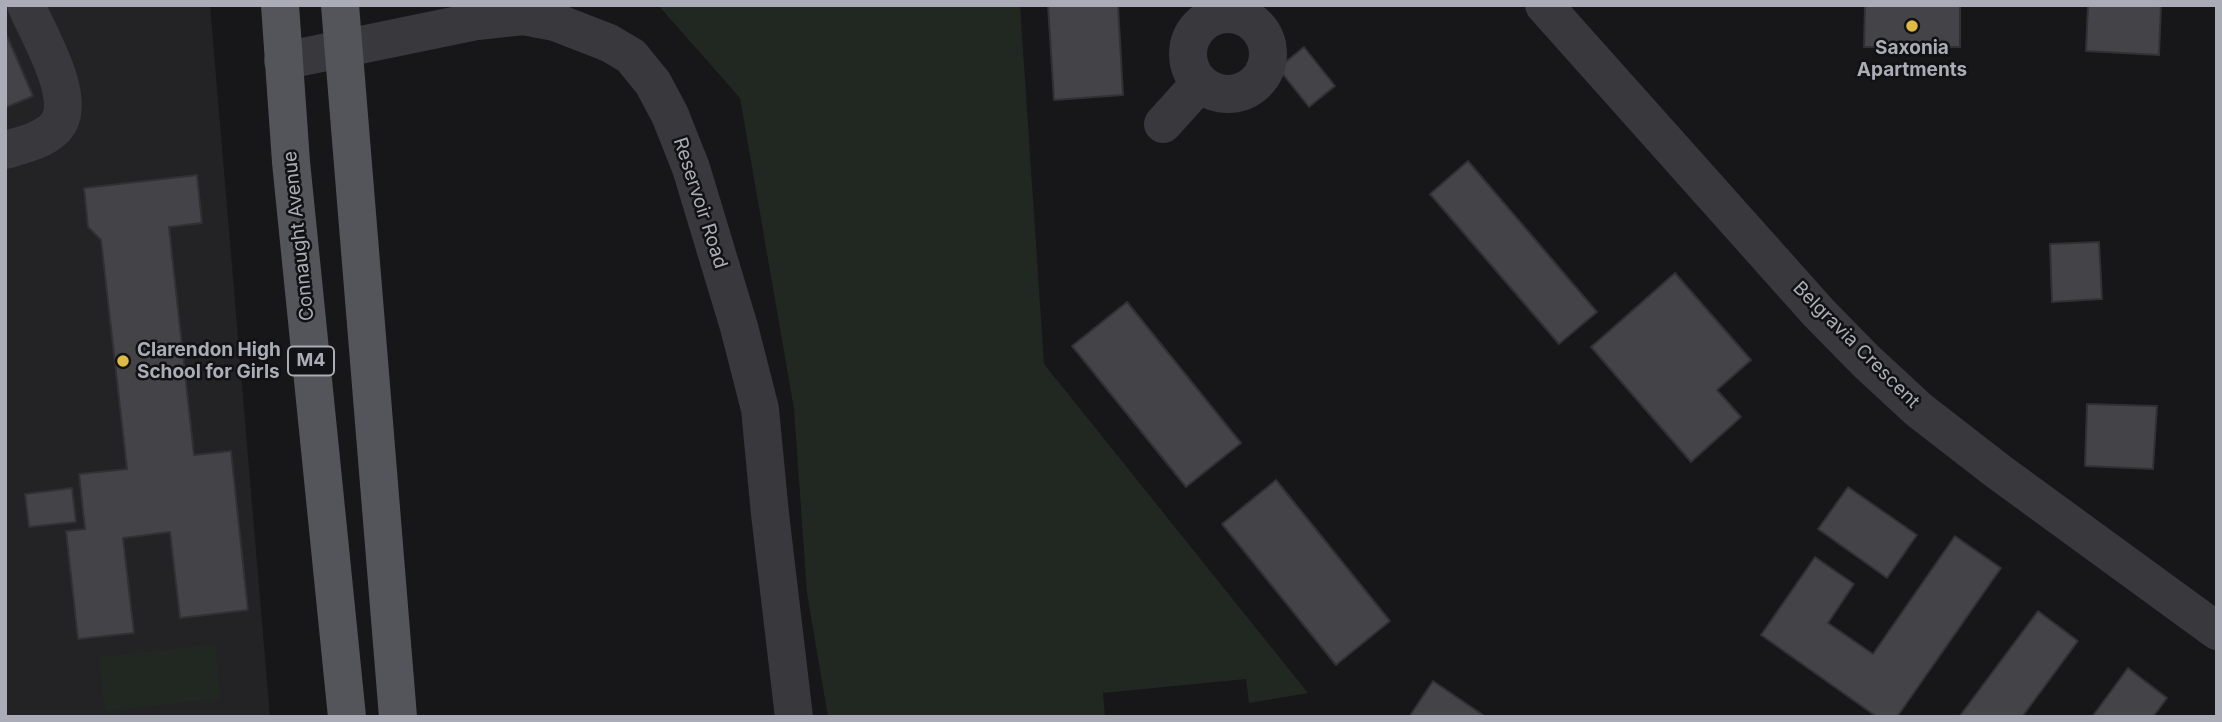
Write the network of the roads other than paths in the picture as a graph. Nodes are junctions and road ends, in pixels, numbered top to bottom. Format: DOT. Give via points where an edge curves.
graph roads {
  1 [pos="26,5"];
  2 [pos="280,5"];
  3 [pos="340,5"];
  4 [pos="1544,5"];
  5 [pos="1264,14"];
  6 [pos="343,50"];
  7 [pos="283,61"];
  8 [pos="1200,83"];
  9 [pos="1163,124"];
  10 [pos="5,150"];
  11 [pos="2217,631"];
  12 [pos="347,717"];
  13 [pos="398,717"];
  14 [pos="794,717"];
  1 -- 10 [label="street" via="63,90 63,112 56,127 43,137"];
  2 -- 7 [label="main road, Connaught Avenue / M4"];
  3 -- 6 [label="main road"];
  4 -- 11 [label="street, Belgravia Crescent" via="1866,361 1919,410 1999,472"];
  5 -- 8 [label="street" via="1218,15 1198,27 1188,50"];
  5 -- 8 [label="street" via="1262,32 1269,57 1258,81 1236,94 1223,94"];
  6 -- 7 [label="street, Reservoir Road"];
  6 -- 13 [label="main road"];
  6 -- 14 [label="street, Reservoir Road" via="477,21 523,16 555,22 608,43 631,56 653,83 691,168 760,408"];
  7 -- 12 [label="main road, Connaught Avenue / M4"];
  8 -- 9 [label="street"];
}
